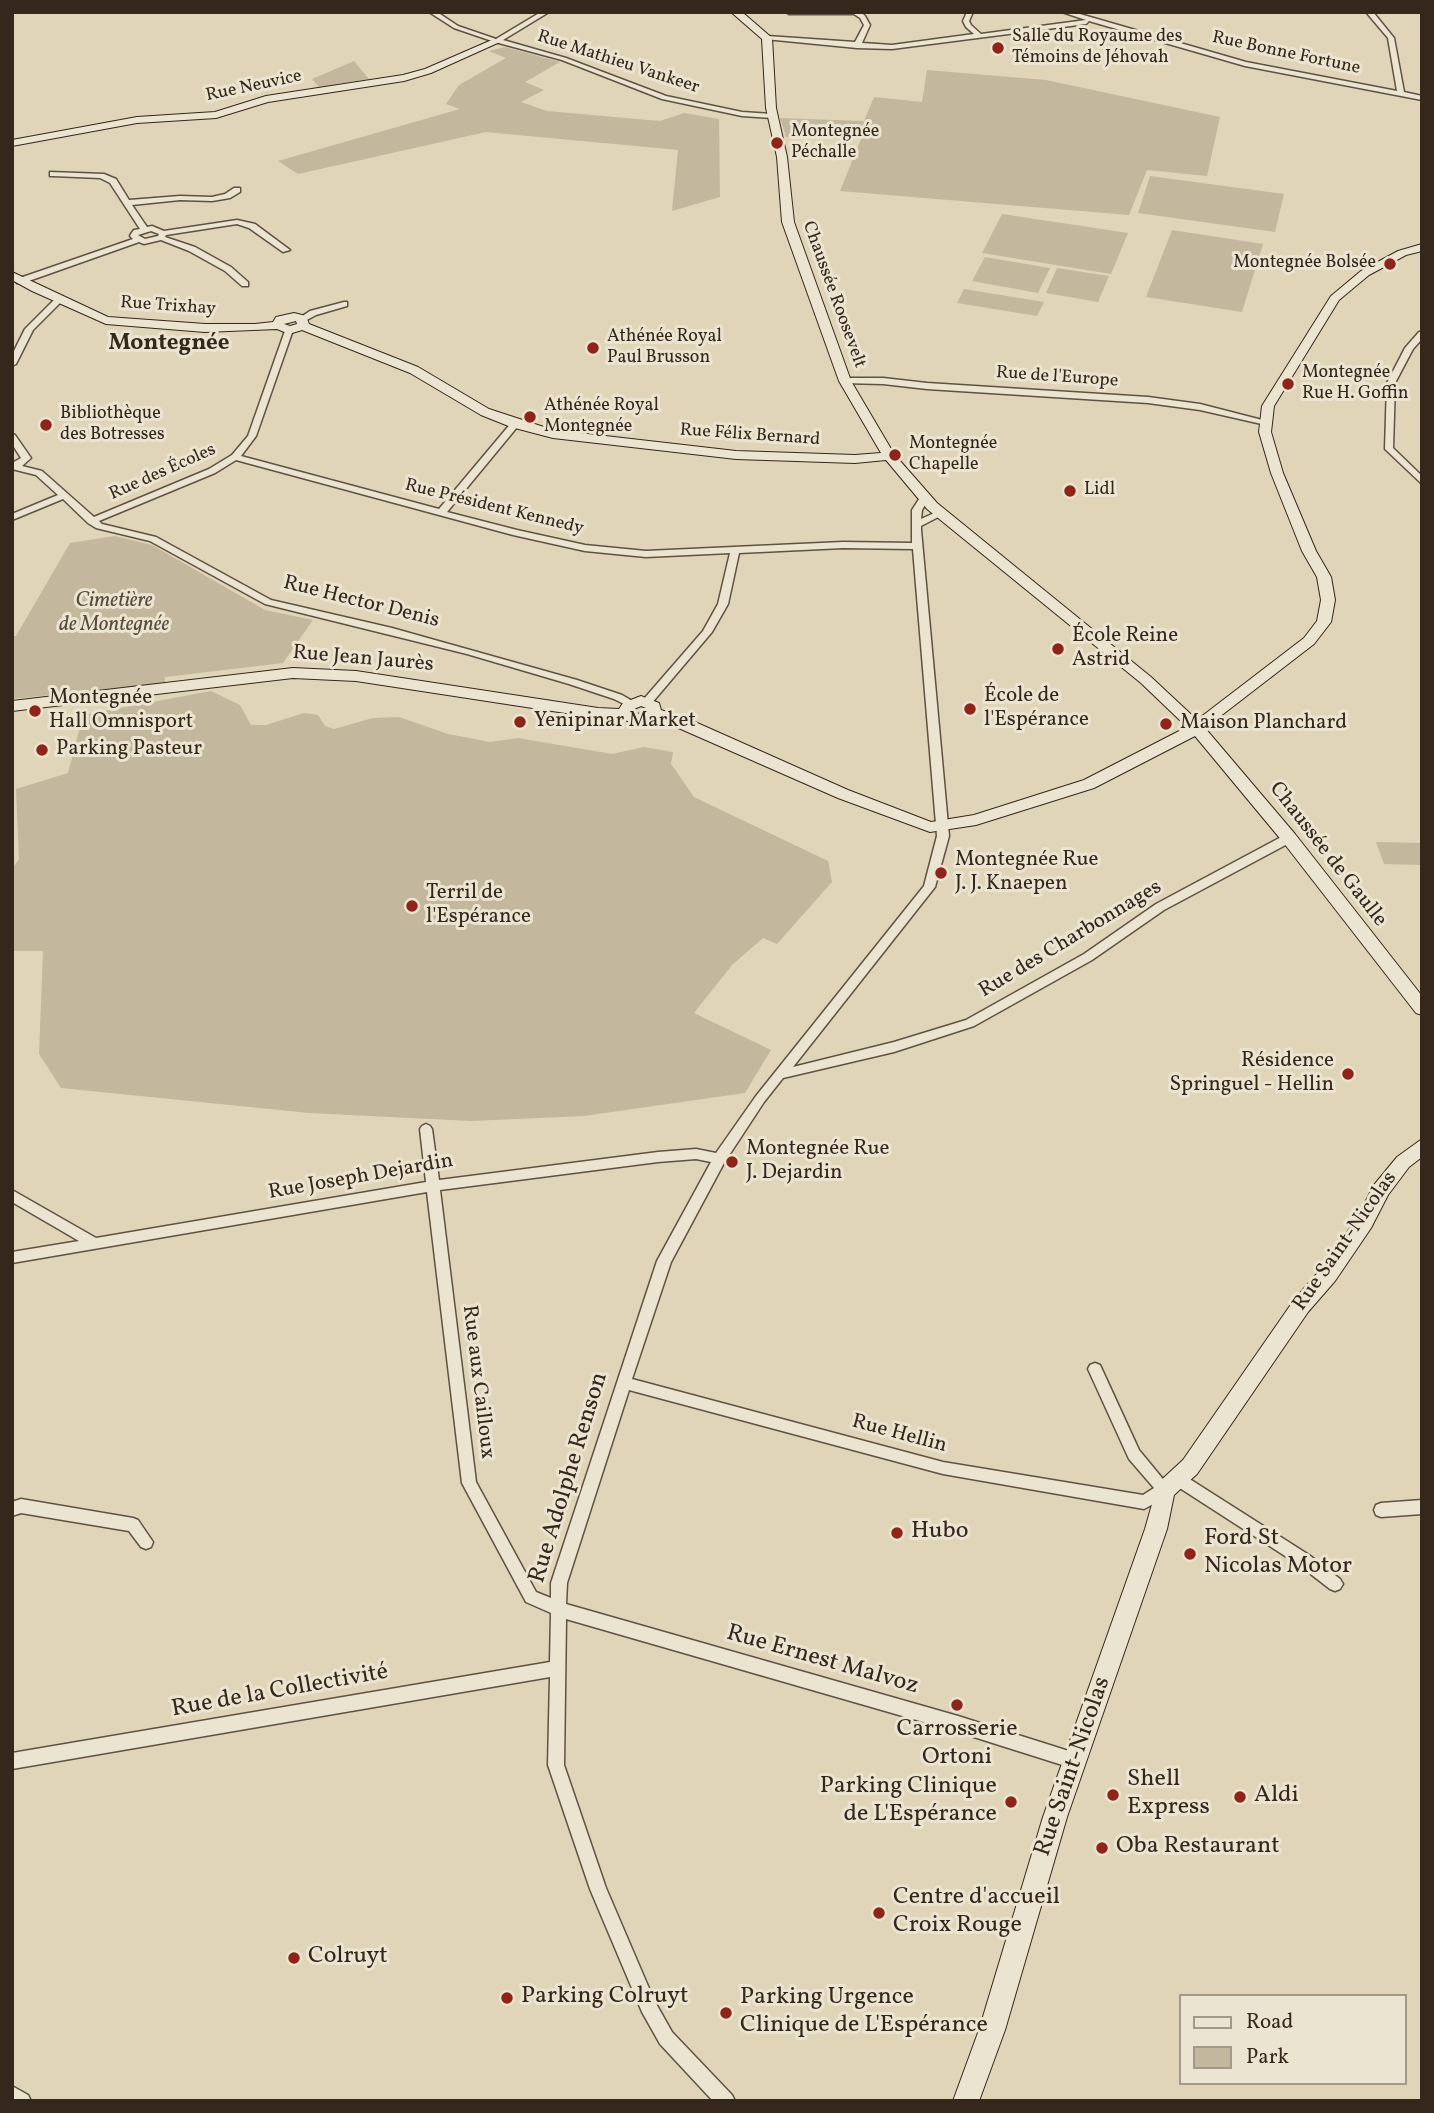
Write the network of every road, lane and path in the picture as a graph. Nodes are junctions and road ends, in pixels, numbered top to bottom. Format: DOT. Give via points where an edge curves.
graph roads {
  1 [pos="432,12"];
  2 [pos="545,12"];
  3 [pos="736,12"];
  4 [pos="789,12"];
  5 [pos="854,12"];
  6 [pos="970,12"];
  7 [pos="1065,12"];
  8 [pos="1369,12"];
  9 [pos="1092,22"];
  10 [pos="980,36"];
  11 [pos="767,38"];
  12 [pos="496,41"];
  13 [pos="857,46"];
  14 [pos="1401,92"];
  15 [pos="1422,97"];
  16 [pos="772,116"];
  17 [pos="12,143"];
  18 [pos="53,174"];
  19 [pos="237,190"];
  20 [pos="126,203"];
  21 [pos="144,229"];
  22 [pos="162,235"];
  23 [pos="137,240"];
  24 [pos="1422,247"];
  25 [pos="286,250"];
  26 [pos="16,278"];
  27 [pos="245,284"];
  28 [pos="60,299"];
  29 [pos="344,304"];
  30 [pos="302,323"];
  31 [pos="284,327"];
  32 [pos="1422,334"];
  33 [pos="12,364"];
  34 [pos="845,381"];
  35 [pos="1265,422"];
  36 [pos="515,424"];
  37 [pos="12,437"];
  38 [pos="889,456"];
  39 [pos="235,457"];
  40 [pos="14,466"];
  41 [pos="1422,481"];
  42 [pos="63,496"];
  43 [pos="924,498"];
  44 [pos="443,511"];
  45 [pos="941,513"];
  46 [pos="12,517"];
  47 [pos="91,521"];
  48 [pos="918,524"];
  49 [pos="918,546"];
  50 [pos="735,551"];
  51 [pos="12,706"];
  52 [pos="651,707"];
  53 [pos="628,709"];
  54 [pos="1197,728"];
  55 [pos="943,827"];
  56 [pos="1289,838"];
  57 [pos="1422,1009"];
  58 [pos="782,1074"];
  59 [pos="426,1129"];
  60 [pos="1422,1146"];
  61 [pos="719,1159"];
  62 [pos="432,1186"];
  63 [pos="12,1195"];
  64 [pos="94,1244"];
  65 [pos="12,1258"];
  66 [pos="1095,1369"];
  67 [pos="624,1383"];
  68 [pos="1171,1484"];
  69 [pos="1422,1507"];
  70 [pos="12,1508"];
  71 [pos="1381,1510"];
  72 [pos="146,1542"];
  73 [pos="1335,1584"];
  74 [pos="557,1606"];
  75 [pos="556,1668"];
  76 [pos="12,1761"];
  77 [pos="1075,1761"];
  78 [pos="12,2095"];
  79 [pos="969,2099"];
  80 [pos="22,2101"];
  81 [pos="726,2101"];
  1 -- 12 [label="street, Rue Mathieu Vankeer" via="456,27"];
  2 -- 12 [label="street"];
  3 -- 11 [label="street"];
  4 -- 5 [label="street"];
  5 -- 13 [label="street" via="867,25"];
  6 -- 10 [label="street" via="968,26"];
  7 -- 9 [label="street, Rue Bonne Fortune"];
  8 -- 14 [label="street" via="1391,38"];
  9 -- 10 [label="street"];
  9 -- 14 [label="street, Rue Bonne Fortune" via="1245,64"];
  10 -- 13 [label="street" via="892,47"];
  11 -- 13 [label="street"];
  11 -- 16 [label="street, Chaussée Roosevelt"];
  12 -- 16 [label="street, Rue Mathieu Vankeer" via="564,59 679,102"];
  12 -- 17 [label="street, Rue Neuvice" via="404,78 266,99 216,115 137,120"];
  14 -- 15 [label="street, Rue Bonne Fortune"];
  16 -- 34 [label="street, Chaussée Roosevelt" via="782,157 788,222"];
  18 -- 20 [label="street" via="101,176 113,181"];
  19 -- 20 [label="street" via="212,199"];
  20 -- 21 [label="street"];
  21 -- 22 [label="street"];
  21 -- 23 [label="street" via="134,236"];
  22 -- 23 [label="street"];
  22 -- 25 [label="street" via="237,222 252,226"];
  22 -- 27 [label="street" via="228,269"];
  23 -- 26 [label="street"];
  24 -- 35 [label="street" via="1365,273 1335,298 1268,406"];
  26 -- 28 [label="street, Rue Trixhay"];
  28 -- 31 [label="street, Rue Trixhay" via="120,322"];
  28 -- 33 [label="street" via="29,329"];
  29 -- 30 [label="street, Rue Trixhay" via="313,313"];
  30 -- 31 [label="street, Rue Trixhay"];
  30 -- 36 [label="street, Rue Félix Bernard" via="414,370 485,412"];
  31 -- 39 [label="street, Rue des Écoles" via="252,436"];
  32 -- 41 [label="street" via="1409,348 1391,383 1389,449"];
  34 -- 35 [label="street, Rue de l'Europe" via="1148,400"];
  34 -- 38 [label="street, Chaussée Roosevelt"];
  35 -- 54 [label="street" via="1277,473 1308,551 1324,577 1328,600 1324,622 1309,641"];
  36 -- 38 [label="street, Rue Félix Bernard" via="572,438 736,455"];
  36 -- 44 [label="street"];
  37 -- 40 [label="street" via="26,458"];
  38 -- 43 [label="street, Chaussée Roosevelt"];
  39 -- 44 [label="street, Rue Président Kennedy"];
  39 -- 47 [label="street, Rue des Écoles"];
  40 -- 42 [label="street" via="38,473"];
  42 -- 46 [label="street"];
  42 -- 47 [label="street"];
  43 -- 45 [label="street, Chaussée Roosevelt"];
  43 -- 48 [label="street" via="917,510"];
  44 -- 50 [label="street, Rue Président Kennedy" via="585,548 646,554"];
  45 -- 48 [label="street"];
  45 -- 54 [label="street, Chaussée de Gaulle" via="1146,680"];
  47 -- 53 [label="street, Rue Hector Denis" via="153,540 274,605 471,652 618,697"];
  48 -- 49 [label="street"];
  49 -- 50 [label="street, Rue Président Kennedy"];
  49 -- 55 [label="street, Rue Adolphe Renson"];
  50 -- 52 [label="street" via="723,604 708,632"];
  51 -- 53 [label="street, Rue Jean Jaurès" via="293,673 356,676 598,713"];
  52 -- 53 [label="street, Rue Jean Jaurès" via="649,719 639,720"];
  52 -- 55 [label="street" via="887,812 921,825"];
  54 -- 55 [label="street" via="1089,784"];
  54 -- 56 [label="street, Chaussée de Gaulle"];
  55 -- 58 [label="street, Rue Adolphe Renson" via="929,887"];
  56 -- 57 [label="street, Chaussée de Gaulle"];
  56 -- 58 [label="street, Rue des Charbonnages" via="1160,907 1088,957 970,1023"];
  58 -- 61 [label="street, Rue Adolphe Renson"];
  59 -- 62 [label="street, Rue aux Cailloux"];
  60 -- 68 [label="street, Rue Saint-Nicolas" via="1381,1190 1328,1275 1301,1306 1190,1467"];
  61 -- 62 [label="street, Rue Joseph Dejardin" via="696,1154 657,1157"];
  61 -- 67 [label="street, Rue Adolphe Renson" via="664,1261"];
  62 -- 64 [label="street, Rue Joseph Dejardin"];
  62 -- 74 [label="street, Rue aux Cailloux" via="469,1483 531,1597"];
  63 -- 64 [label="street"];
  64 -- 65 [label="street, Rue Joseph Dejardin"];
  66 -- 68 [label="street" via="1134,1454"];
  67 -- 68 [label="street, Rue Hellin" via="988,1478 1144,1502"];
  67 -- 74 [label="street, Rue Adolphe Renson" via="559,1583"];
  68 -- 73 [label="street"];
  68 -- 77 [label="street, Rue Saint-Nicolas"];
  69 -- 71 [label="street"];
  70 -- 72 [label="street" via="133,1525"];
  74 -- 75 [label="street, Rue Adolphe Renson"];
  74 -- 77 [label="street, Rue Ernest Malvoz" via="574,1615"];
  75 -- 76 [label="street, Rue de la Collectivité"];
  75 -- 81 [label="street, Rue Adolphe Renson" via="556,1765 598,1889 666,2038"];
  77 -- 79 [label="street, Rue Saint-Nicolas"];
  78 -- 80 [label="street"];
}
